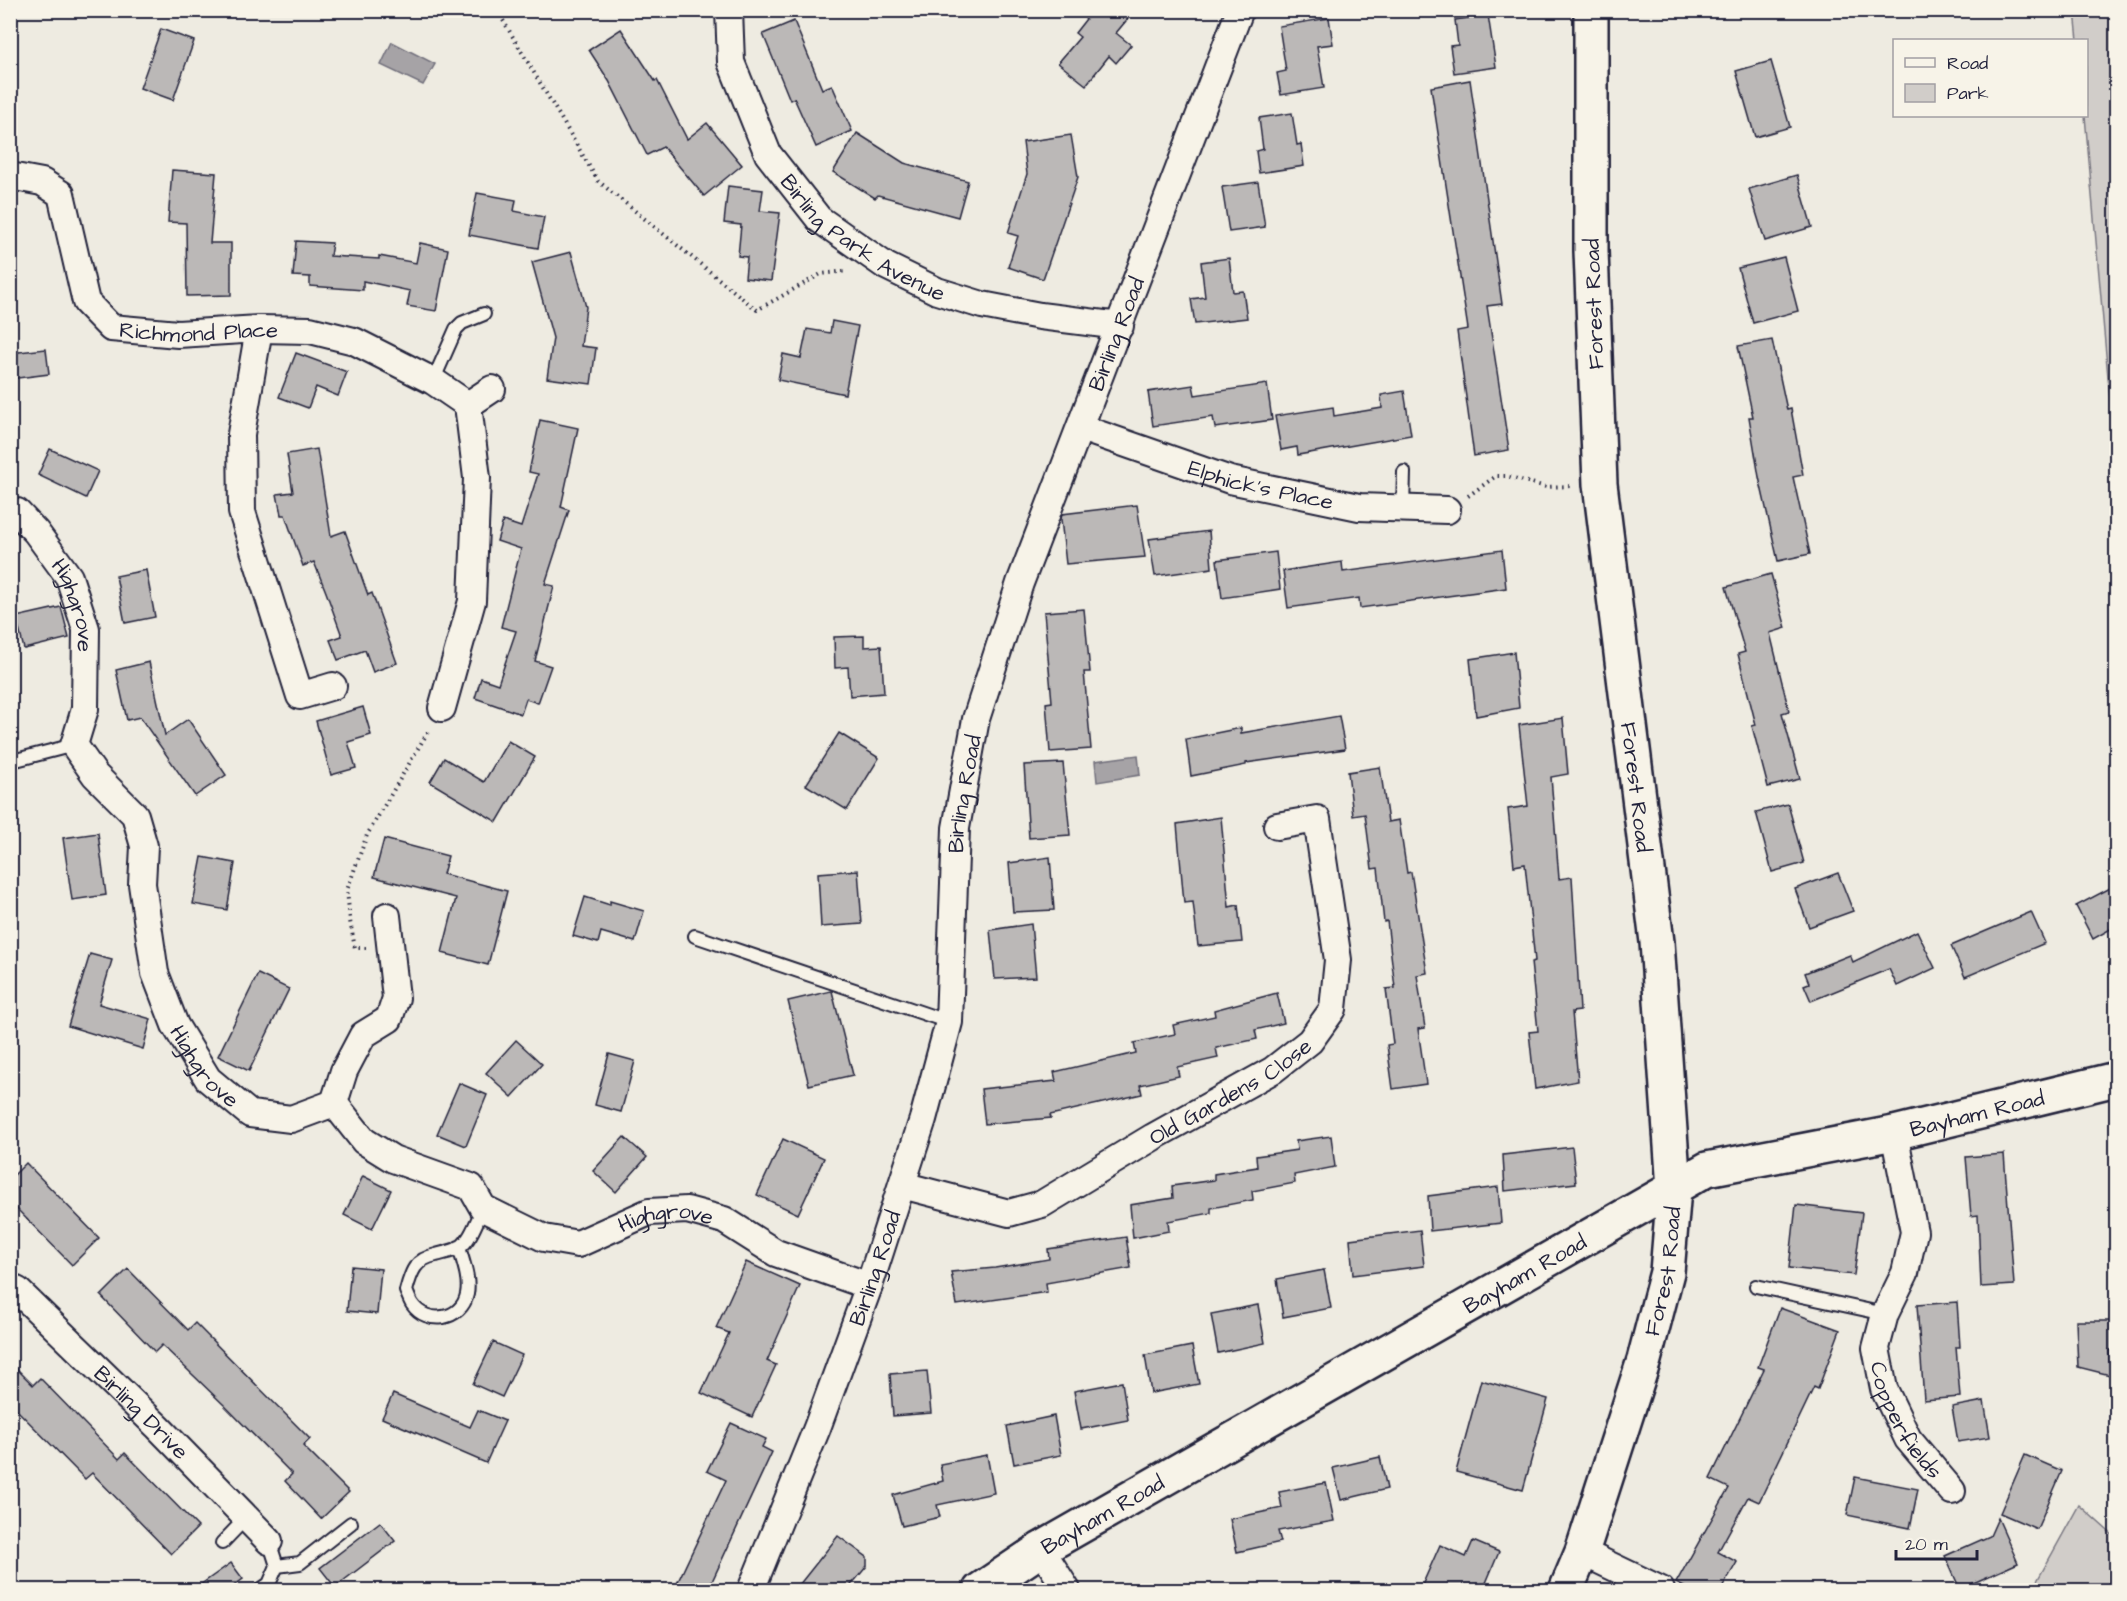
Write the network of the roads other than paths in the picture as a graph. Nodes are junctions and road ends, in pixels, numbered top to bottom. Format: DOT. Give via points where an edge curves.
graph roads {
  1 [pos="729,10"];
  2 [pos="1240,10"];
  3 [pos="1591,10"];
  4 [pos="10,176"];
  5 [pos="484,314"];
  6 [pos="1120,326"];
  7 [pos="259,329"];
  8 [pos="433,381"];
  9 [pos="492,389"];
  10 [pos="468,405"];
  11 [pos="1081,428"];
  12 [pos="1404,472"];
  13 [pos="1403,509"];
  14 [pos="1447,510"];
  15 [pos="17,512"];
  16 [pos="333,686"];
  17 [pos="442,708"];
  18 [pos="74,745"];
  19 [pos="10,759"];
  20 [pos="1277,826"];
  21 [pos="387,916"];
  22 [pos="695,936"];
  23 [pos="949,1022"];
  24 [pos="2116,1079"];
  25 [pos="334,1103"];
  26 [pos="1894,1133"];
  27 [pos="902,1185"];
  28 [pos="1674,1189"];
  29 [pos="483,1208"];
  30 [pos="459,1247"];
  31 [pos="869,1286"];
  32 [pos="1756,1286"];
  33 [pos="10,1287"];
  34 [pos="1885,1314"];
  35 [pos="1952,1491"];
  36 [pos="246,1518"];
  37 [pos="351,1523"];
  38 [pos="269,1541"];
  39 [pos="222,1543"];
  40 [pos="1041,1549"];
  41 [pos="1582,1552"];
  42 [pos="277,1566"];
  43 [pos="260,1590"];
  44 [pos="752,1590"];
  45 [pos="980,1590"];
  46 [pos="1067,1590"];
  47 [pos="1566,1590"];
  48 [pos="1661,1590"];
  1 -- 6 [label="street, Birling Park Avenue" via="731,62 768,154 819,219 886,266 937,291 982,305"];
  2 -- 6 [label="street, Birling Road"];
  3 -- 28 [label="street, Forest Road" via="1591,252 1600,484 1657,942"];
  4 -- 7 [label="street, Richmond Place" via="42,182 61,194 86,302 111,328 178,334"];
  5 -- 8 [label="lane" via="456,329"];
  6 -- 11 [label="street, Birling Road"];
  7 -- 8 [label="street, Richmond Place" via="310,330 354,341"];
  7 -- 16 [label="street" via="241,434 242,512 300,696"];
  8 -- 10 [label="street, Richmond Place"];
  9 -- 10 [label="street"];
  10 -- 17 [label="street" via="477,478 472,601"];
  11 -- 13 [label="street, Elphick's Place" via="1230,480 1359,507"];
  11 -- 23 [label="street, Birling Road" via="1020,583 976,719 956,828"];
  12 -- 13 [label="lane"];
  13 -- 14 [label="street, Elphick's Place"];
  15 -- 18 [label="street, Highgrove" via="69,577 86,629 85,709"];
  18 -- 19 [label="lane"];
  18 -- 25 [label="street, Highgrove" via="95,775 135,815 144,846 142,884 155,973 175,1025 208,1078 250,1114 291,1119"];
  20 -- 27 [label="street, Old Gardens Close" via="1317,819 1338,960 1333,1009 1310,1041 1273,1070 1042,1204 1009,1213"];
  21 -- 25 [label="street" via="396,998 393,1009 389,1019 363,1035 344,1071"];
  22 -- 23 [label="lane"];
  23 -- 27 [label="street, Birling Road"];
  24 -- 26 [label="street, Bayham Road"];
  25 -- 29 [label="street, Highgrove" via="363,1141 393,1159 471,1187"];
  26 -- 28 [label="street, Bayham Road" via="1707,1169"];
  26 -- 34 [label="street, Copperfields" via="1914,1232 1905,1274"];
  27 -- 31 [label="street, Birling Road"];
  28 -- 40 [label="street, Bayham Road"];
  28 -- 41 [label="street, Forest Road" via="1667,1272 1644,1360"];
  29 -- 30 [label="lane" via="467,1240"];
  29 -- 31 [label="street, Highgrove" via="544,1238 578,1244 650,1212 687,1210 724,1220 776,1253"];
  30 -- 30 [label="lane" via="417,1262 411,1274 406,1291 413,1306 429,1317 444,1318 461,1309 468,1282"];
  31 -- 44 [label="street, Birling Road"];
  32 -- 34 [label="lane"];
  33 -- 36 [label="street, Birling Drive" via="142,1411"];
  34 -- 35 [label="street, Copperfields" via="1876,1348 1884,1389 1908,1439"];
  36 -- 38 [label="street, Birling Drive"];
  36 -- 39 [label="lane"];
  37 -- 42 [label="lane" via="300,1563"];
  38 -- 42 [label="lane"];
  40 -- 45 [label="street, Bayham Road"];
  40 -- 46 [label="street"];
  41 -- 47 [label="street, Forest Road"];
  41 -- 48 [label="street"];
  42 -- 43 [label="lane" via="269,1584"];
}
